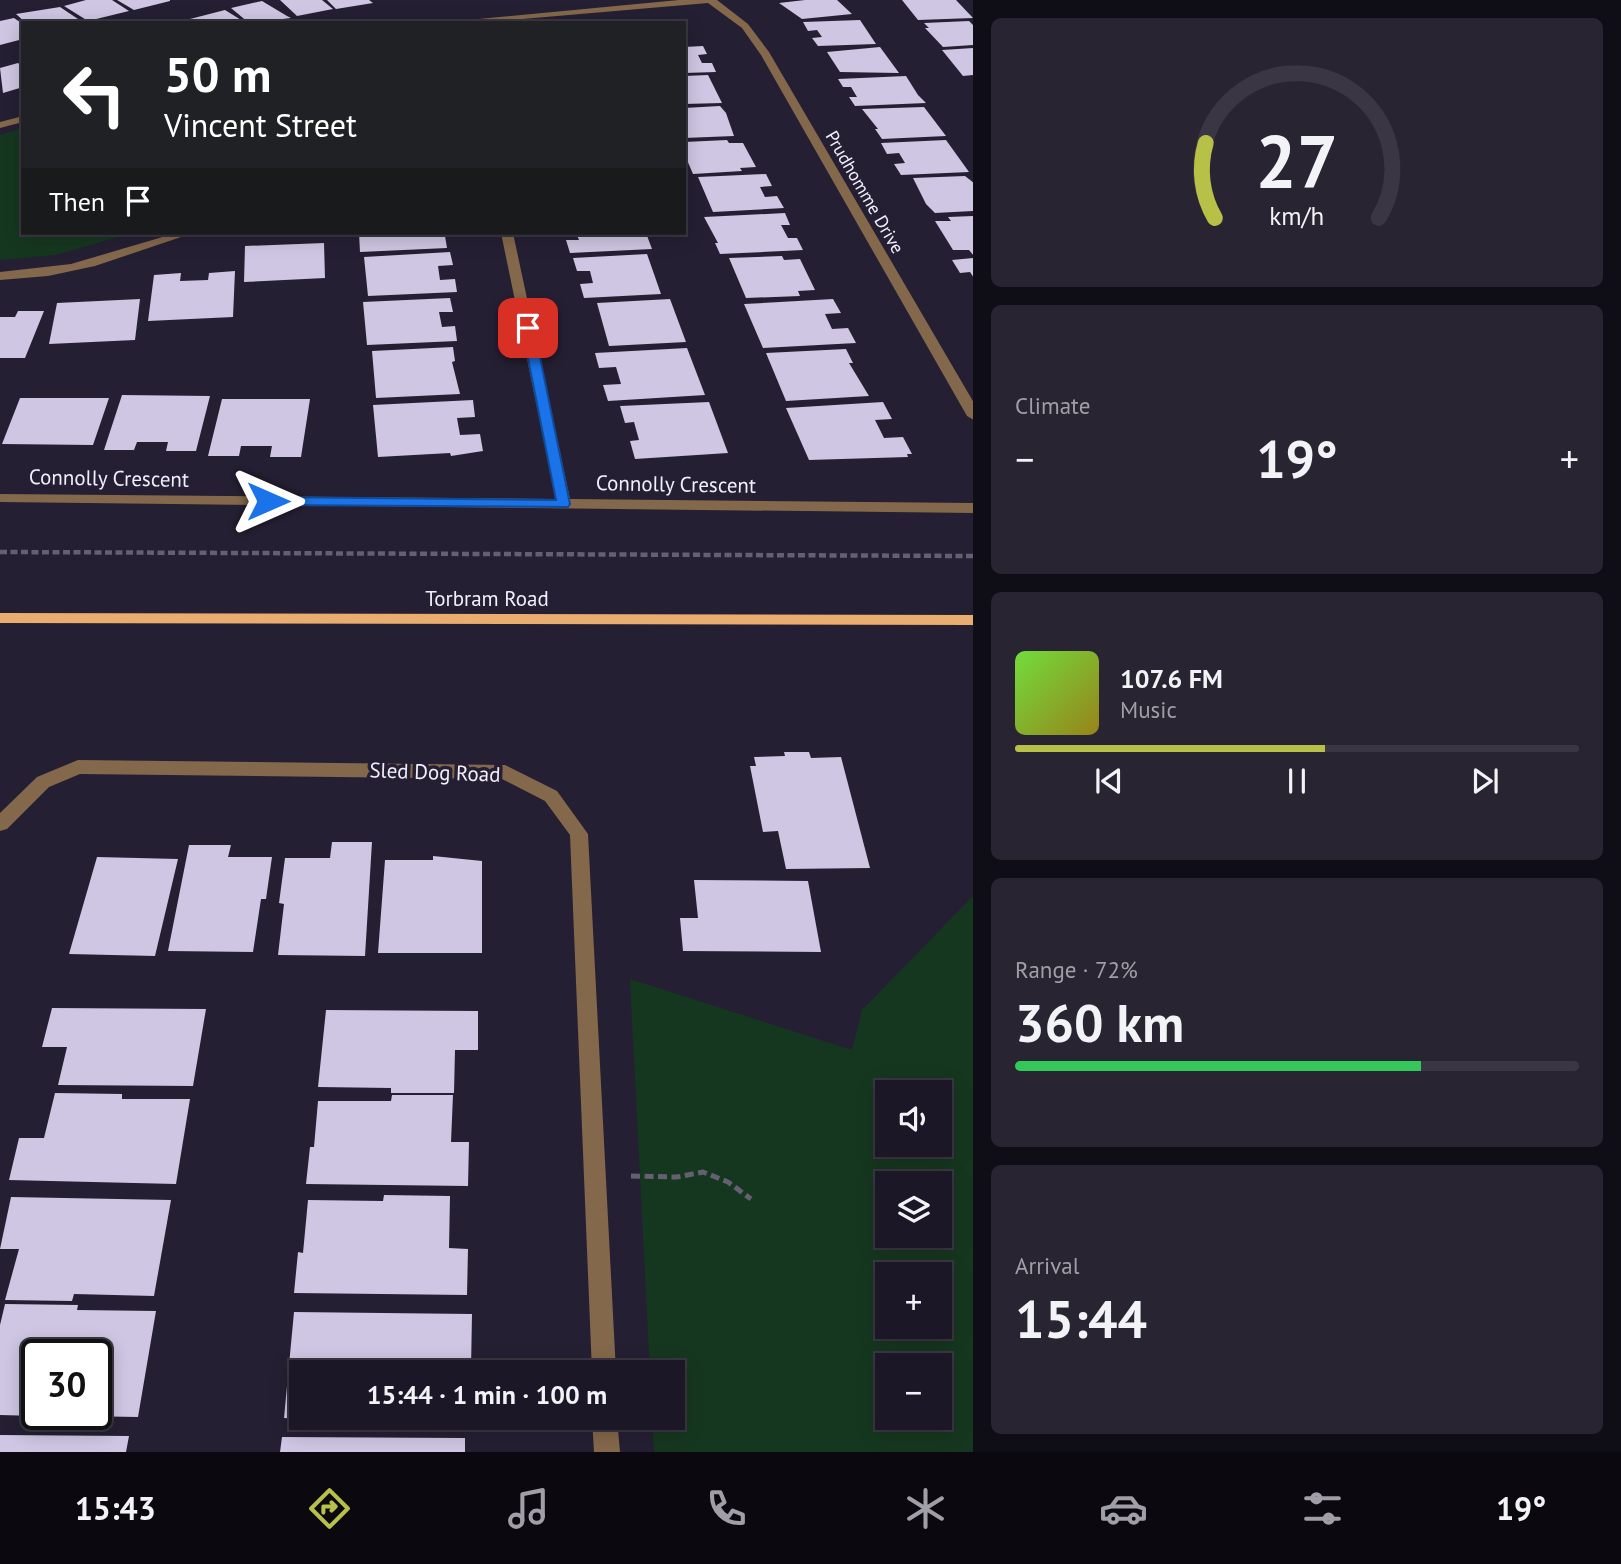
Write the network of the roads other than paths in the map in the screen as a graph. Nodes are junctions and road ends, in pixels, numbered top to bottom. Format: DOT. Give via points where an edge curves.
graph roads {
  1 [pos="711,0"];
  2 [pos="464,21"];
  3 [pos="21,120"];
  4 [pos="0,125"];
  5 [pos="181,235"];
  6 [pos="507,235"];
  7 [pos="0,276"];
  8 [pos="973,414"];
  9 [pos="0,498"];
  10 [pos="564,504"];
  11 [pos="973,508"];
  12 [pos="0,618"];
  13 [pos="973,620"];
  14 [pos="0,824"];
  15 [pos="604,1360"];
  16 [pos="606,1430"];
  17 [pos="607,1452"];
  1 -- 2 [label="street"];
  1 -- 8 [label="street, Prudhomme Drive" via="745,26 766,54"];
  3 -- 4 [label="street"];
  5 -- 7 [label="street" via="61,270"];
  6 -- 10 [label="street"];
  9 -- 10 [label="street, Connolly Crescent"];
  10 -- 11 [label="street, Connolly Crescent"];
  12 -- 13 [label="main road, Torbram Road"];
  14 -- 15 [label="street, Sled Dog Road" via="43,782 78,767 505,772 551,796 579,834"];
  16 -- 17 [label="street"];
}
